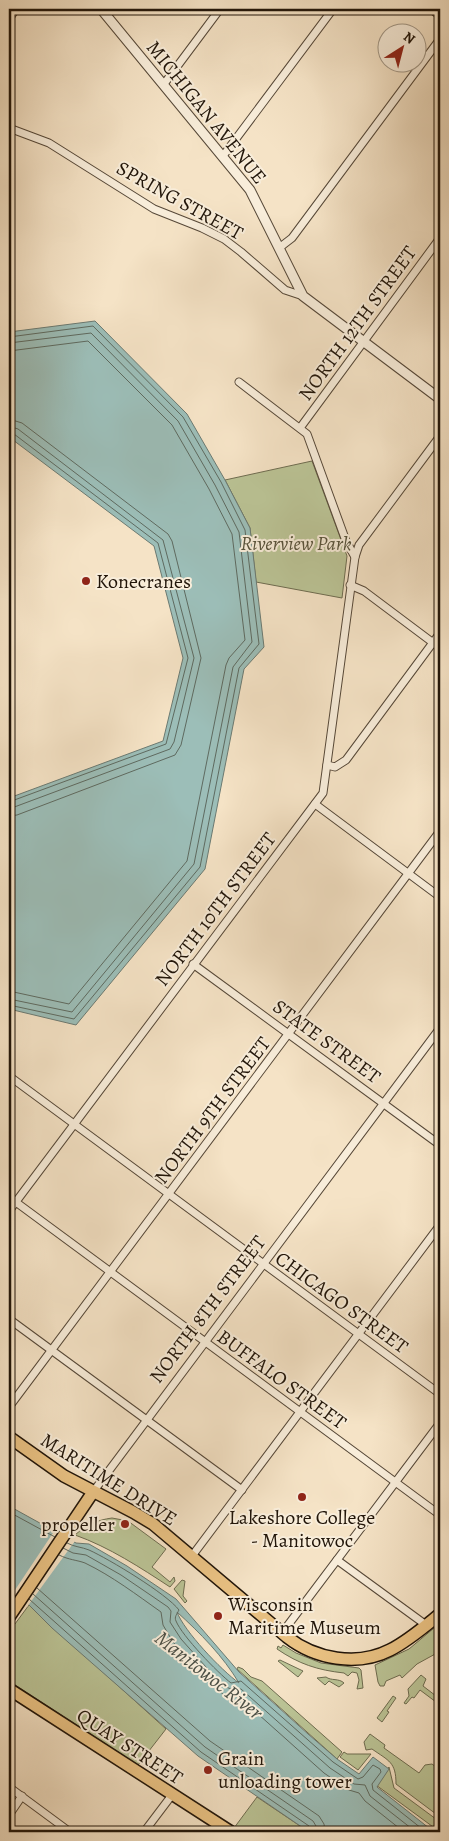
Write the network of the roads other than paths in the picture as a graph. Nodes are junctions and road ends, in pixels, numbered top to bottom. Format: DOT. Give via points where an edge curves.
graph roads {
  1 [pos="16,9"];
  2 [pos="100,9"];
  3 [pos="220,9"];
  4 [pos="333,9"];
  5 [pos="431,9"];
  6 [pos="440,16"];
  7 [pos="9,19"];
  8 [pos="440,39"];
  9 [pos="164,84"];
  10 [pos="9,128"];
  11 [pos="223,156"];
  12 [pos="440,238"];
  13 [pos="279,248"];
  14 [pos="303,296"];
  15 [pos="363,342"];
  16 [pos="239,382"];
  17 [pos="440,399"];
  18 [pos="300,428"];
  19 [pos="440,436"];
  20 [pos="355,557"];
  21 [pos="350,585"];
  22 [pos="440,633"];
  23 [pos="433,643"];
  24 [pos="440,648"];
  25 [pos="327,765"];
  26 [pos="315,804"];
  27 [pos="440,831"];
  28 [pos="409,874"];
  29 [pos="440,897"];
  30 [pos="193,964"];
  31 [pos="440,1028"];
  32 [pos="288,1033"];
  33 [pos="9,1076"];
  34 [pos="384,1104"];
  35 [pos="74,1124"];
  36 [pos="440,1146"];
  37 [pos="169,1195"];
  38 [pos="12,1200"];
  39 [pos="9,1211"];
  40 [pos="440,1225"];
  41 [pos="264,1265"];
  42 [pos="111,1272"];
  43 [pos="9,1319"];
  44 [pos="359,1334"];
  45 [pos="205,1342"];
  46 [pos="52,1350"];
  47 [pos="440,1394"];
  48 [pos="9,1407"];
  49 [pos="300,1412"];
  50 [pos="147,1420"];
  51 [pos="440,1422"];
  52 [pos="9,1437"];
  53 [pos="395,1482"];
  54 [pos="242,1490"];
  55 [pos="93,1492"];
  56 [pos="440,1515"];
  57 [pos="192,1556"];
  58 [pos="338,1560"];
  59 [pos="440,1614"];
  60 [pos="10,1615"];
  61 [pos="426,1625"];
  62 [pos="282,1633"];
  63 [pos="9,1689"];
  64 [pos="9,1787"];
  65 [pos="172,1795"];
  66 [pos="22,1796"];
  67 [pos="9,1815"];
  68 [pos="70,1832"];
  69 [pos="144,1832"];
  70 [pos="232,1832"];
  1 -- 7 [label="street"];
  2 -- 9 [label="street, MICHIGAN AVENUE"];
  3 -- 9 [label="street"];
  4 -- 11 [label="street"];
  5 -- 6 [label="street"];
  8 -- 13 [label="street" via="292,238"];
  9 -- 11 [label="street, MICHIGAN AVENUE"];
  10 -- 14 [label="street, SPRING STREET" via="48,143 154,208 224,239 284,290"];
  11 -- 13 [label="street, MICHIGAN AVENUE" via="250,190"];
  12 -- 15 [label="street, NORTH 12TH STREET"];
  13 -- 14 [label="street, MICHIGAN AVENUE"];
  14 -- 15 [label="street"];
  15 -- 17 [label="street"];
  15 -- 18 [label="street, NORTH 12TH STREET"];
  16 -- 18 [label="street"];
  18 -- 20 [label="street" via="307,434 346,541"];
  19 -- 20 [label="street, NORTH 10TH STREET" via="359,546"];
  20 -- 21 [label="street, NORTH 10TH STREET"];
  21 -- 23 [label="street" via="364,590"];
  21 -- 25 [label="street, NORTH 10TH STREET"];
  22 -- 23 [label="street"];
  23 -- 24 [label="street"];
  23 -- 25 [label="street" via="346,760 335,767"];
  25 -- 26 [label="street, NORTH 10TH STREET" via="322,794"];
  26 -- 28 [label="street"];
  26 -- 30 [label="street, NORTH 10TH STREET"];
  27 -- 28 [label="street, NORTH 9TH STREET"];
  28 -- 29 [label="street"];
  28 -- 32 [label="street, NORTH 9TH STREET"];
  30 -- 32 [label="street, STATE STREET"];
  30 -- 35 [label="street, NORTH 10TH STREET"];
  31 -- 34 [label="street, NORTH 8TH STREET"];
  32 -- 34 [label="street, STATE STREET"];
  32 -- 37 [label="street, NORTH 9TH STREET"];
  33 -- 35 [label="street, CHICAGO STREET"];
  34 -- 36 [label="street, STATE STREET"];
  34 -- 41 [label="street, NORTH 8TH STREET"];
  35 -- 37 [label="street, CHICAGO STREET"];
  35 -- 38 [label="street, NORTH 10TH STREET"];
  37 -- 41 [label="street, CHICAGO STREET"];
  37 -- 42 [label="street, NORTH 9TH STREET"];
  38 -- 39 [label="street, NORTH 10TH STREET"];
  38 -- 42 [label="street, BUFFALO STREET"];
  40 -- 44 [label="street"];
  41 -- 44 [label="street, CHICAGO STREET"];
  41 -- 45 [label="street, NORTH 8TH STREET"];
  42 -- 45 [label="street, BUFFALO STREET"];
  42 -- 46 [label="street, NORTH 9TH STREET"];
  43 -- 46 [label="street"];
  44 -- 47 [label="street, CHICAGO STREET"];
  44 -- 49 [label="street"];
  45 -- 49 [label="street, BUFFALO STREET"];
  45 -- 50 [label="street, NORTH 8TH STREET"];
  46 -- 48 [label="street, NORTH 9TH STREET"];
  46 -- 50 [label="street"];
  49 -- 53 [label="street, BUFFALO STREET"];
  49 -- 54 [label="street"];
  50 -- 54 [label="street"];
  50 -- 55 [label="street, NORTH 8TH STREET"];
  51 -- 53 [label="street"];
  52 -- 55 [label="main road, MARITIME DRIVE"];
  53 -- 56 [label="street, BUFFALO STREET"];
  53 -- 58 [label="street"];
  54 -- 57 [label="street"];
  55 -- 57 [label="main road, MARITIME DRIVE" via="146,1519"];
  55 -- 60 [label="main road, NORTH 8TH STREET"];
  57 -- 62 [label="main road, MARITIME DRIVE"];
  58 -- 61 [label="street"];
  58 -- 62 [label="street"];
  59 -- 61 [label="main road, MARITIME DRIVE"];
  61 -- 62 [label="main road, MARITIME DRIVE" via="388,1652 350,1659 312,1652"];
  63 -- 65 [label="main road, QUAY STREET"];
  64 -- 66 [label="street"];
  65 -- 69 [label="street"];
  65 -- 70 [label="main road, QUAY STREET"];
  66 -- 67 [label="street"];
  66 -- 68 [label="street"];
}
